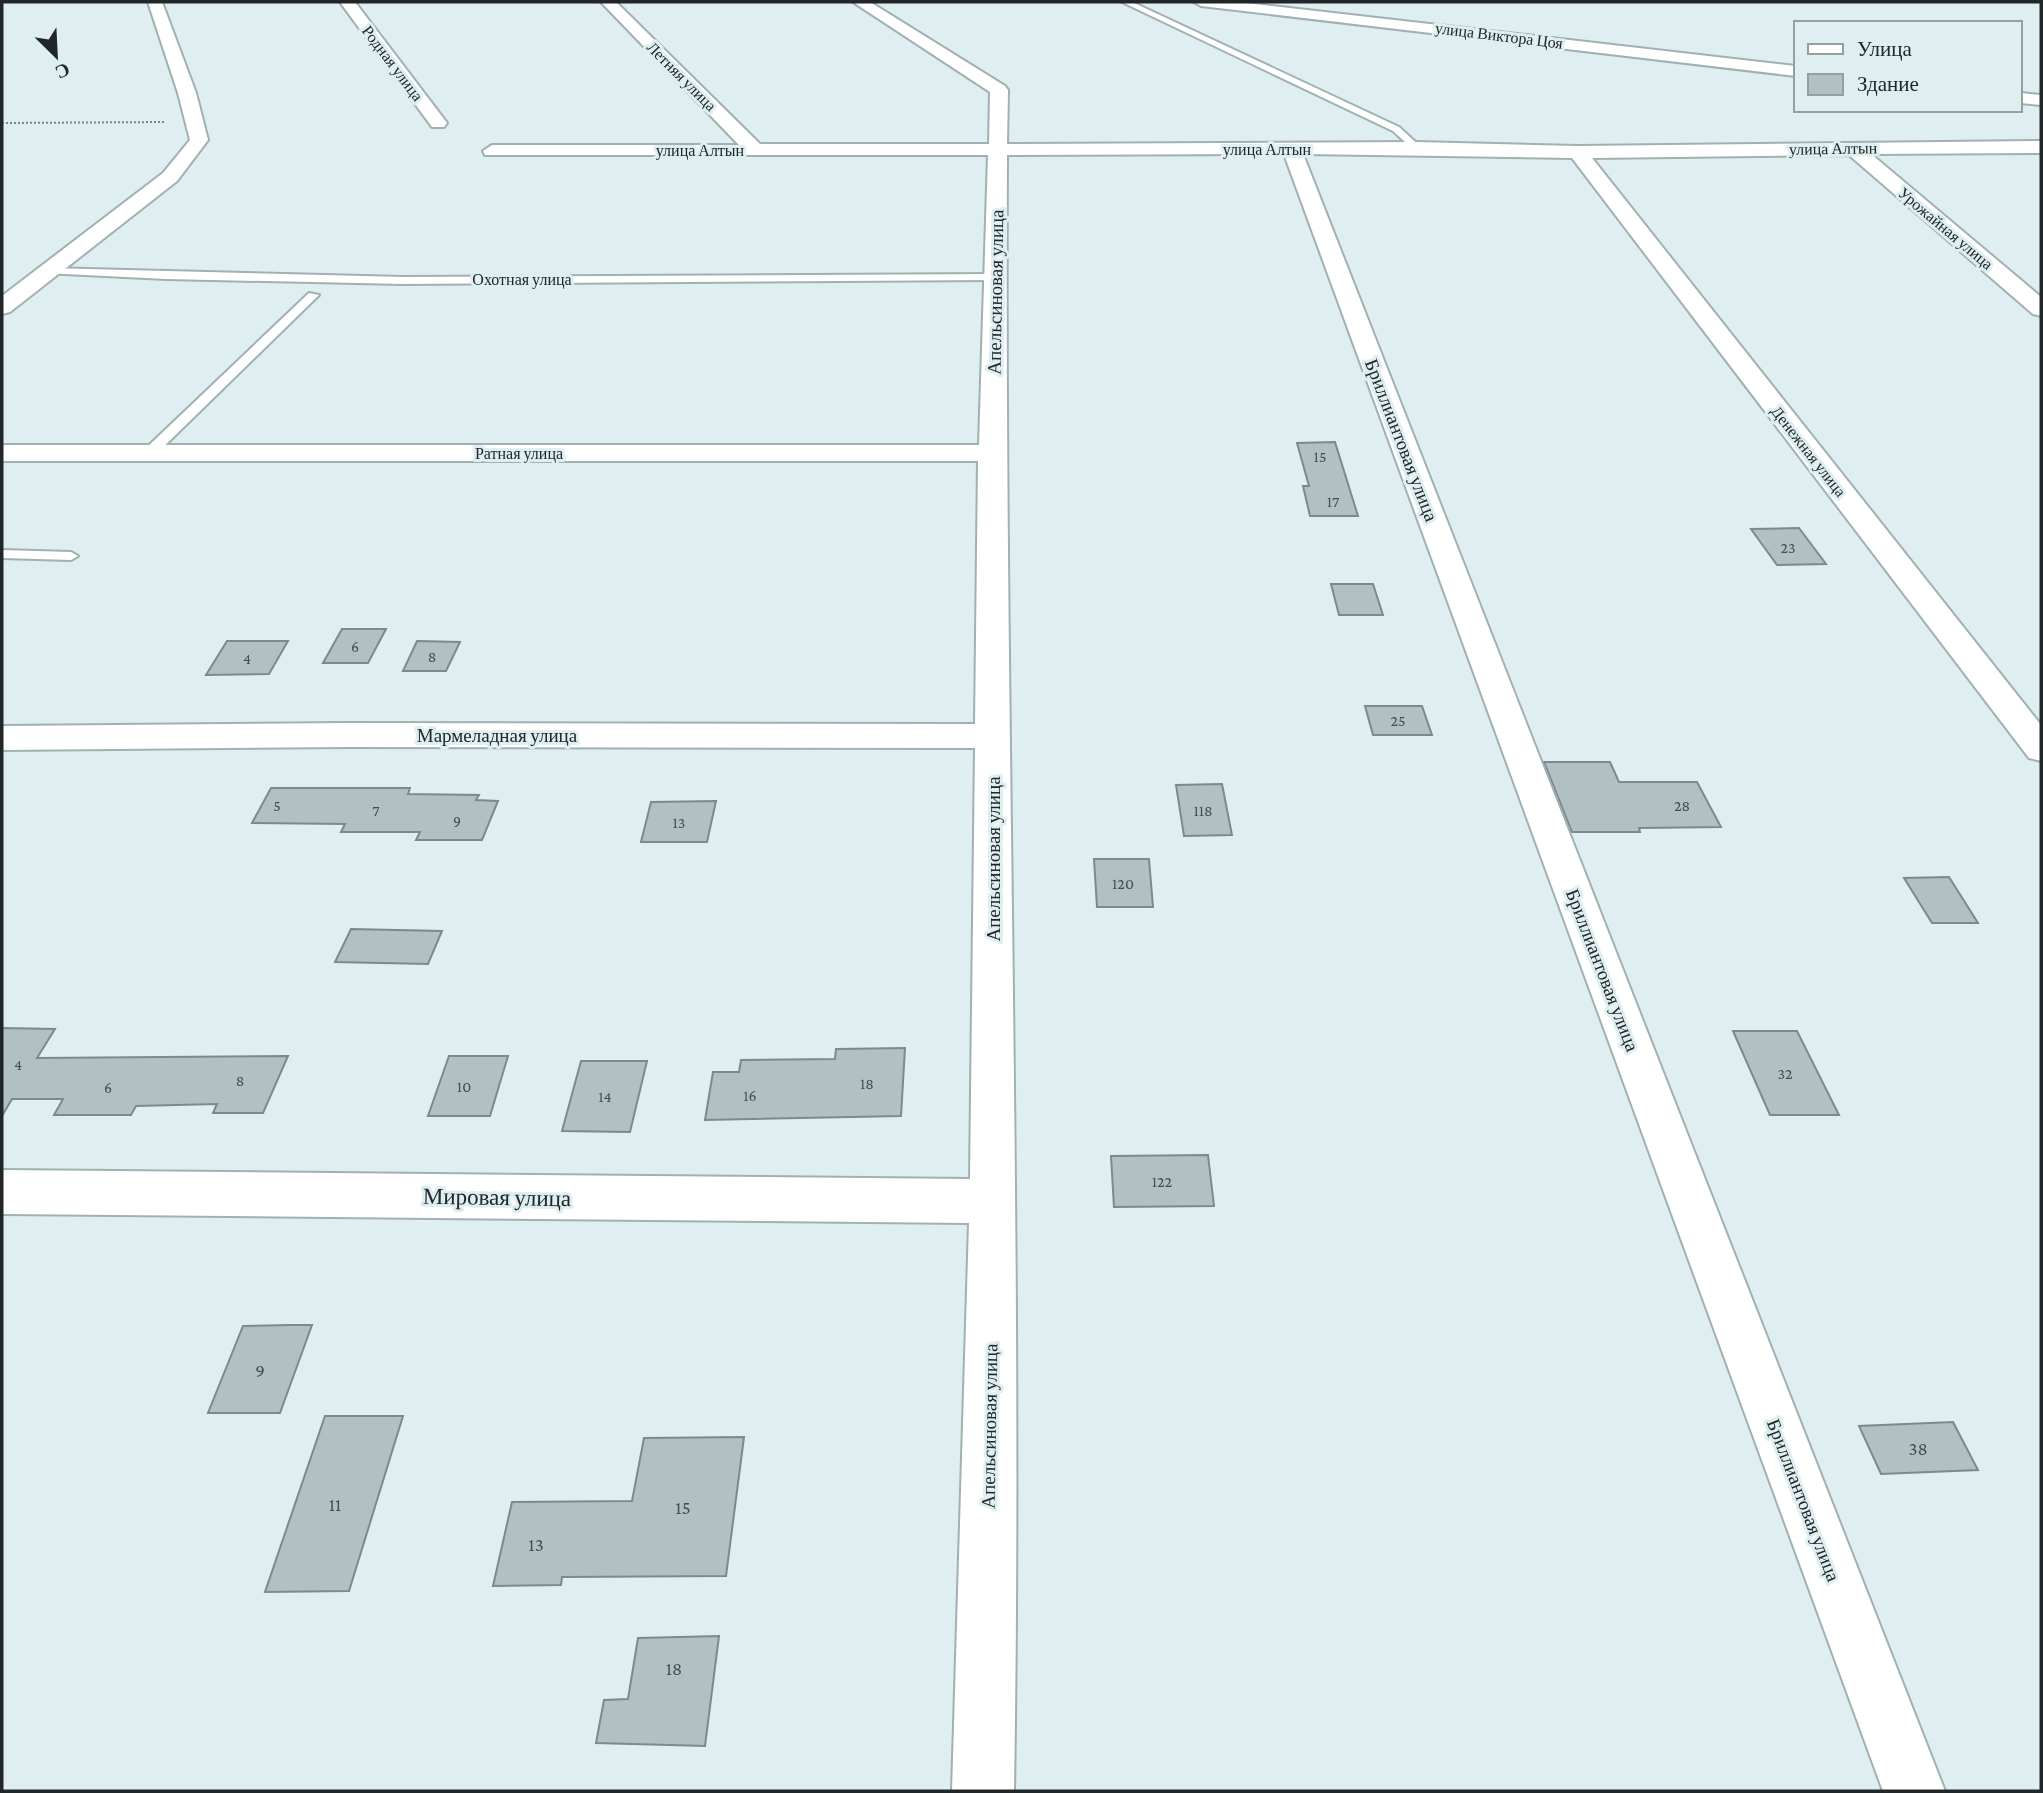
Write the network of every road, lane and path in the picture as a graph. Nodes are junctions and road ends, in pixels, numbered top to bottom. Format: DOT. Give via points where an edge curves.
graph roads {
  1 [pos="155,2"];
  2 [pos="347,2"];
  3 [pos="608,2"];
  4 [pos="860,2"];
  5 [pos="1126,2"];
  6 [pos="1201,2"];
  7 [pos="1208,2"];
  8 [pos="1443,10"];
  9 [pos="1432,27"];
  10 [pos="1794,71"];
  11 [pos="2022,98"];
  12 [pos="2041,100"];
  13 [pos="194,122"];
  14 [pos="2,123"];
  15 [pos="438,123"];
  16 [pos="2041,147"];
  17 [pos="1417,148"];
  18 [pos="1852,148"];
  19 [pos="998,149"];
  20 [pos="1292,149"];
  21 [pos="755,150"];
  22 [pos="492,151"];
  23 [pos="1578,152"];
  24 [pos="48,271"];
  25 [pos="995,277"];
  26 [pos="313,295"];
  27 [pos="2,307"];
  28 [pos="2041,309"];
  29 [pos="2,453"];
  30 [pos="992,453"];
  31 [pos="148,454"];
  32 [pos="2,554"];
  33 [pos="71,556"];
  34 [pos="993,736"];
  35 [pos="2,738"];
  36 [pos="2041,749"];
  37 [pos="2,1192"];
  38 [pos="993,1202"];
  39 [pos="983,1791"];
  40 [pos="1914,1791"];
  1 -- 13 [label="street"];
  2 -- 15 [label="street, Родная улица"];
  3 -- 21 [label="street, Летняя улица"];
  4 -- 19 [label="street, Апельсиновая улица" via="999,90"];
  5 -- 17 [label="lane" via="1396,129"];
  6 -- 7 [label="street, улица Виктора Цоя"];
  7 -- 9 [label="street, улица Виктора Цоя"];
  8 -- 9 [label="street"];
  9 -- 10 [label="street, улица Виктора Цоя"];
  11 -- 12 [label="street"];
  13 -- 14 [label="path"];
  13 -- 24 [label="street" via="199,140 170,177"];
  16 -- 18 [label="street, улица Алтын"];
  17 -- 20 [label="street, улица Алтын"];
  17 -- 23 [label="street, улица Алтын"];
  18 -- 23 [label="street, улица Алтын"];
  18 -- 28 [label="street, Урожайная улица"];
  19 -- 20 [label="street, улица Алтын"];
  19 -- 21 [label="street, улица Алтын"];
  19 -- 25 [label="street, Апельсиновая улица"];
  20 -- 40 [label="street, Бриллиантовая улица"];
  21 -- 22 [label="street, улица Алтын"];
  23 -- 36 [label="street, Денежная улица"];
  24 -- 25 [label="lane, Охотная улица" via="365,280"];
  24 -- 27 [label="street"];
  25 -- 30 [label="street, Апельсиновая улица"];
  26 -- 31 [label="lane"];
  29 -- 31 [label="street, Ратная улица"];
  30 -- 31 [label="street, Ратная улица"];
  30 -- 34 [label="street, Апельсиновая улица"];
  32 -- 33 [label="lane"];
  34 -- 35 [label="street, Мармеладная улица"];
  34 -- 38 [label="street, Апельсиновая улица"];
  37 -- 38 [label="street, Мировая улица"];
  38 -- 39 [label="street, Апельсиновая улица"];
}
